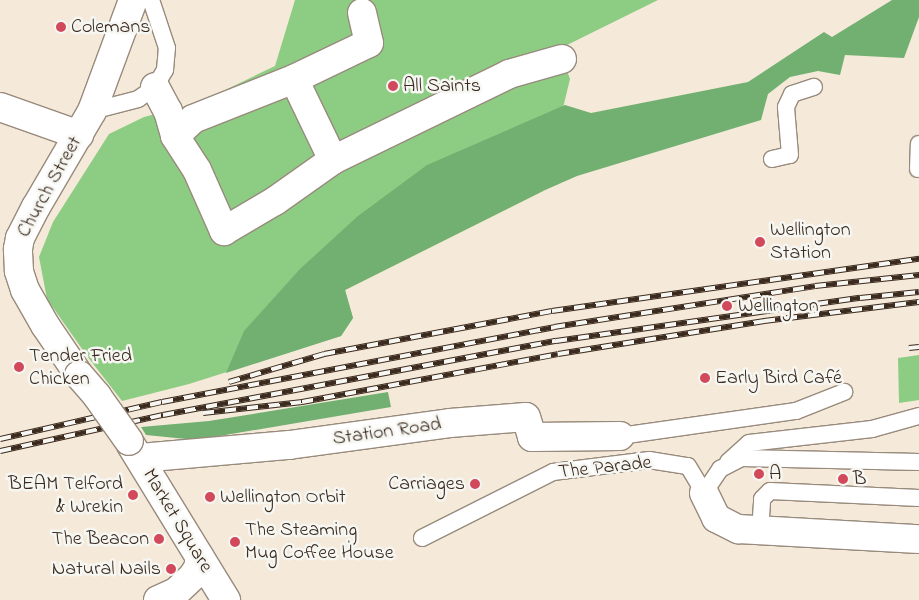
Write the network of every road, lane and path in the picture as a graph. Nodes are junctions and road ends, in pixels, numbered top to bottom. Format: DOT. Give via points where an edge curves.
graph roads {
  1 [pos="133,0"];
  2 [pos="151,0"];
  3 [pos="362,13"];
  4 [pos="562,59"];
  5 [pos="294,79"];
  6 [pos="155,87"];
  7 [pos="814,87"];
  8 [pos="0,107"];
  9 [pos="92,111"];
  10 [pos="79,135"];
  11 [pos="175,136"];
  12 [pos="919,144"];
  13 [pos="772,159"];
  14 [pos="333,160"];
  15 [pos="918,169"];
  16 [pos="844,392"];
  17 [pos="919,416"];
  18 [pos="620,436"];
  19 [pos="134,450"];
  20 [pos="919,462"];
  21 [pos="720,469"];
  22 [pos="704,493"];
  23 [pos="919,498"];
  24 [pos="760,531"];
  25 [pos="422,538"];
  26 [pos="919,539"];
  27 [pos="199,556"];
  28 [pos="158,600"];
  29 [pos="226,600"];
  1 -- 9 [label="street, Church Street"];
  2 -- 6 [label="lane" via="167,48 165,70"];
  3 -- 5 [label="street" via="369,43"];
  4 -- 14 [label="street" via="509,74"];
  5 -- 11 [label="street" via="193,118"];
  5 -- 14 [label="street"];
  6 -- 9 [label="lane" via="138,99"];
  6 -- 11 [label="street" via="168,111"];
  7 -- 13 [label="lane" via="792,94 786,107 790,155"];
  8 -- 10 [label="street"];
  9 -- 10 [label="street, Church Street"];
  10 -- 19 [label="street, Church Street, bridge" via="20,238 18,258 25,290 35,309"];
  11 -- 14 [label="street" via="197,170 224,232"];
  12 -- 15 [label="lane"];
  16 -- 18 [label="lane" via="796,411"];
  17 -- 21 [label="lane" via="872,428 749,443"];
  18 -- 19 [label="street, Station Road" via="532,437 526,417 450,423 289,445"];
  19 -- 27 [label="street, Market Square"];
  20 -- 21 [label="lane" via="742,458"];
  21 -- 22 [label="lane"];
  22 -- 24 [label="street, The Parade" via="716,518 738,529"];
  22 -- 25 [label="lane, The Parade" via="688,466 649,460 553,472"];
  23 -- 24 [label="lane" via="770,492 762,498"];
  24 -- 26 [label="street, The Parade"];
  27 -- 28 [label="street" via="199,566 193,576 176,592"];
  27 -- 29 [label="street, Market Square"];
}
